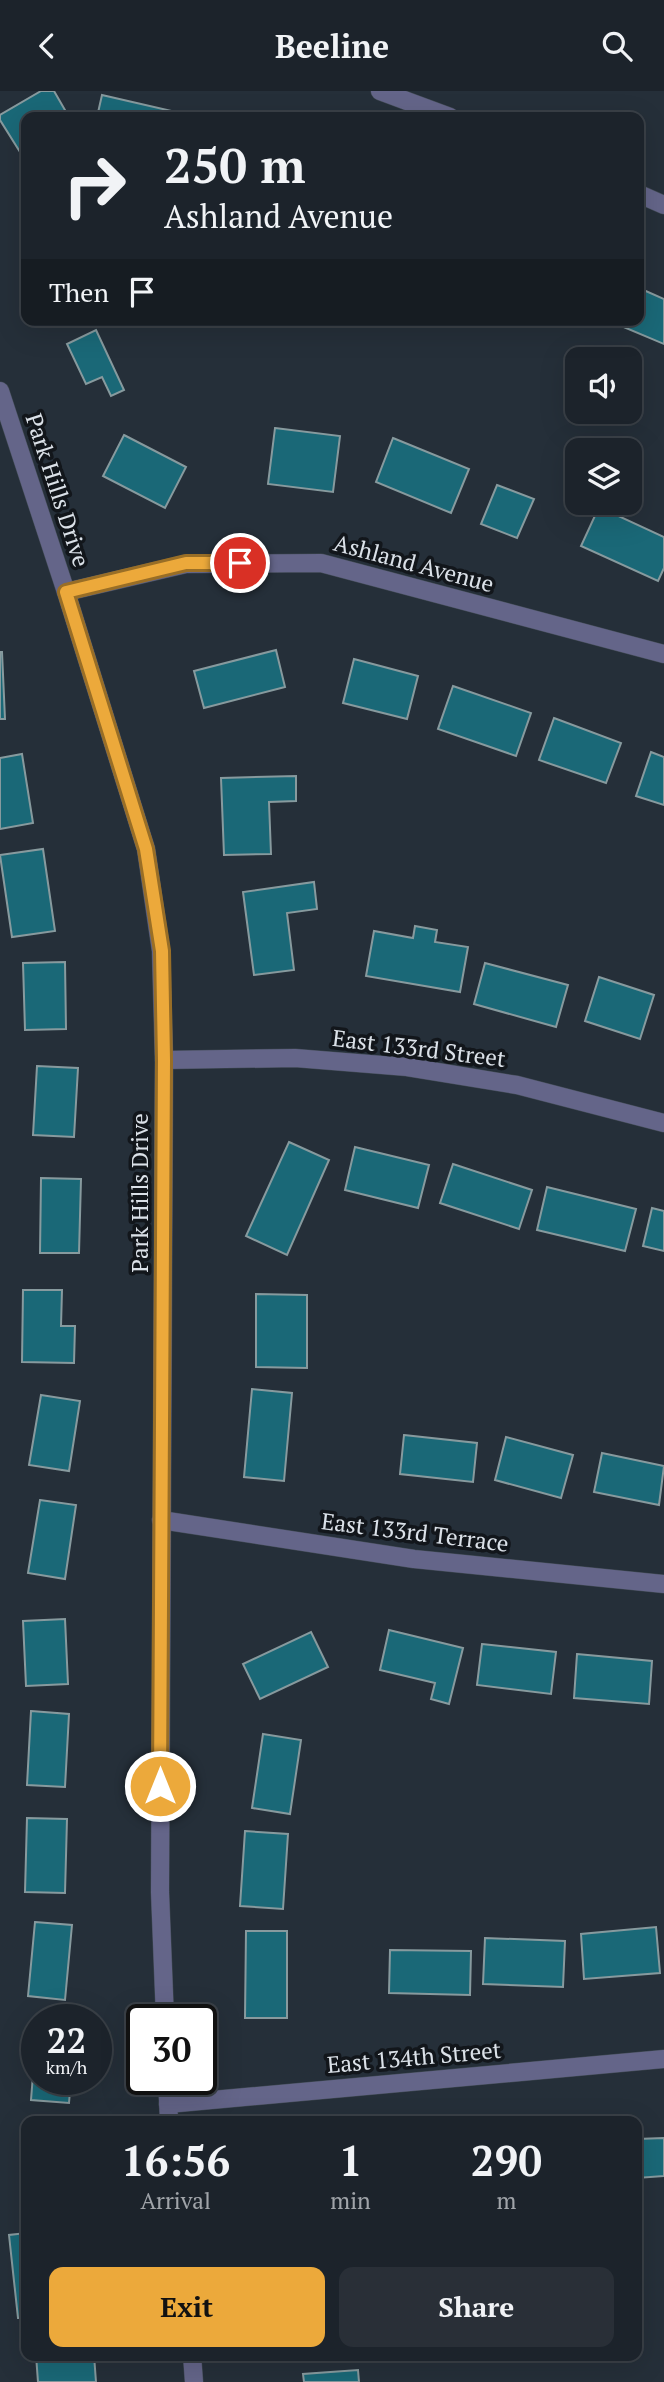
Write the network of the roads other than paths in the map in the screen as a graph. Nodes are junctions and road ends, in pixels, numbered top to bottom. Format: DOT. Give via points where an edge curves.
graph roads {
  1 [pos="380,91"];
  2 [pos="437,112"];
  3 [pos="644,196"];
  4 [pos="664,205"];
  5 [pos="0,391"];
  6 [pos="66,592"];
  7 [pos="664,655"];
  8 [pos="164,1060"];
  9 [pos="664,1123"];
  10 [pos="161,1520"];
  11 [pos="664,1584"];
  12 [pos="164,2004"];
  13 [pos="664,2059"];
  14 [pos="168,2112"];
  15 [pos="192,2361"];
  16 [pos="194,2382"];
  1 -- 2 [label="street"];
  3 -- 4 [label="street"];
  5 -- 6 [label="street, Park Hills Drive"];
  6 -- 7 [label="street, Ashland Avenue" via="186,563 321,563"];
  6 -- 8 [label="street, Park Hills Drive" via="146,849 162,951"];
  8 -- 9 [label="street, East 133rd Street" via="295,1058 407,1067 517,1085"];
  8 -- 10 [label="street, Park Hills Drive"];
  10 -- 11 [label="street, East 133rd Terrace" via="414,1559"];
  10 -- 12 [label="street, Park Hills Drive"];
  13 -- 14 [label="street, East 134th Street"];
  15 -- 16 [label="street"];
}
